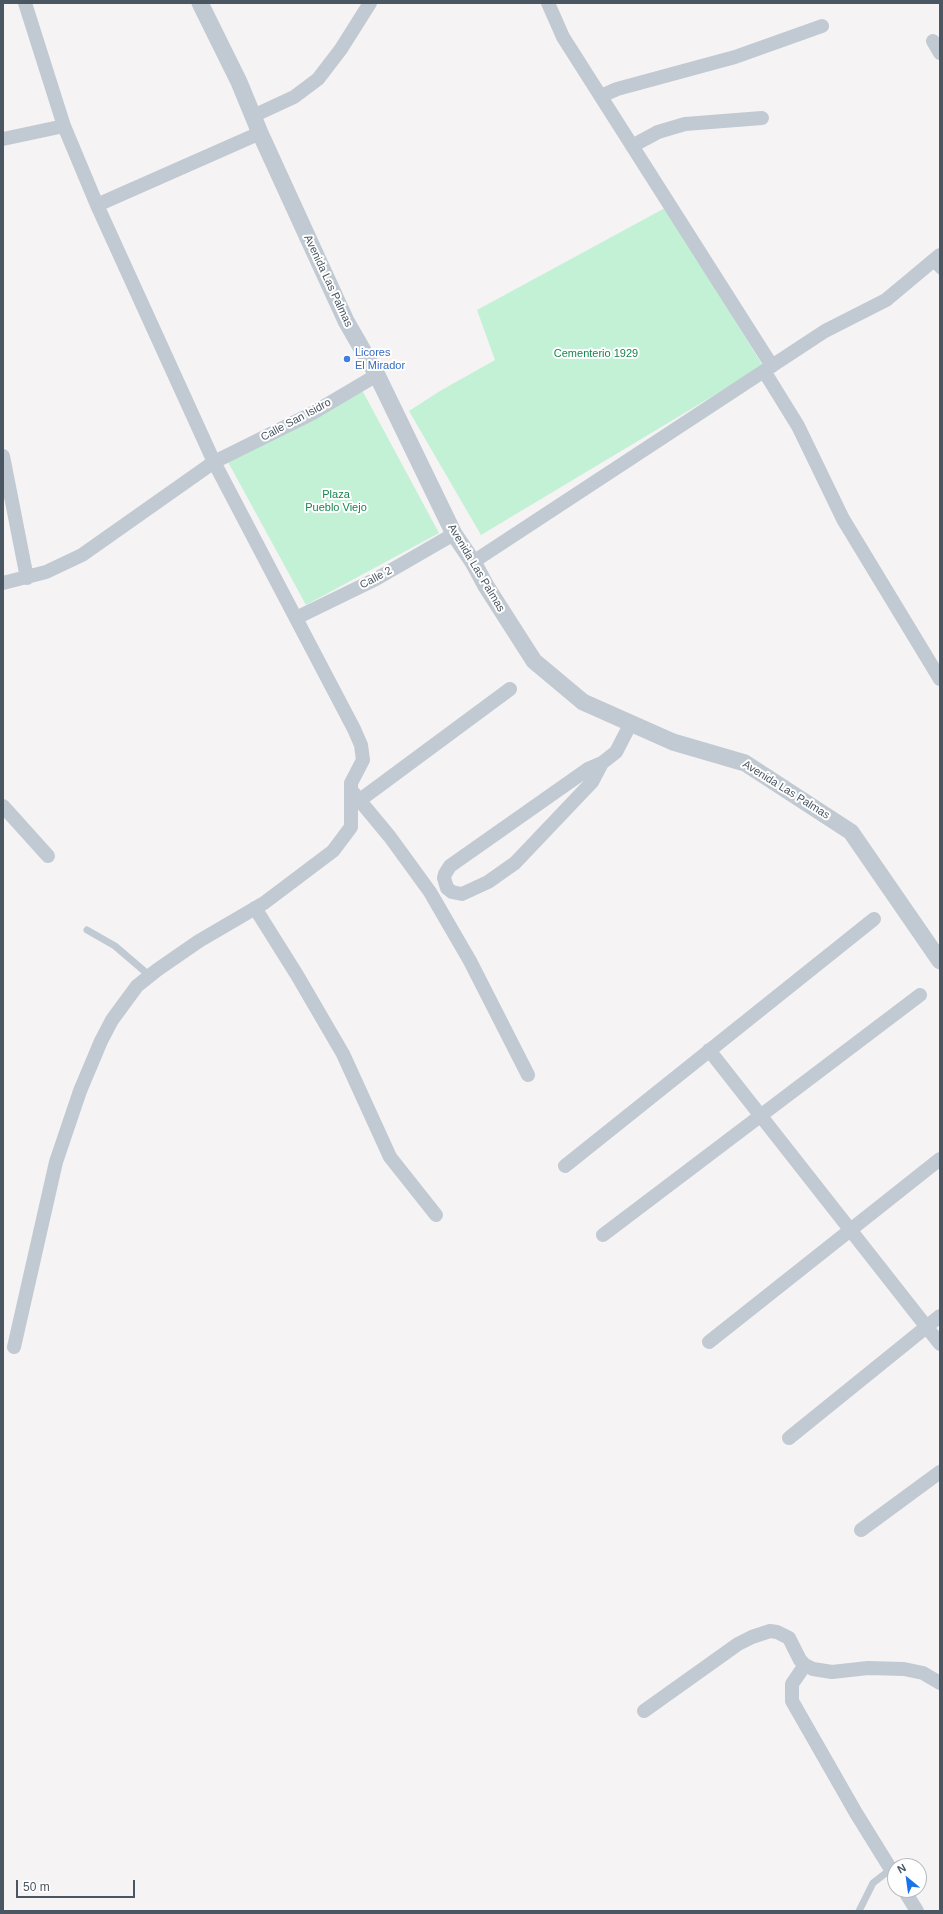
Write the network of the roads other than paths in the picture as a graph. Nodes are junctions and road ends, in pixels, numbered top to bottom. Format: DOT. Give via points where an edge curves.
graph roads {
  1 [pos="25,3"];
  2 [pos="200,3"];
  3 [pos="370,3"];
  4 [pos="548,3"];
  5 [pos="822,26"];
  6 [pos="601,96"];
  7 [pos="253,116"];
  8 [pos="762,118"];
  9 [pos="64,126"];
  10 [pos="260,133"];
  11 [pos="3,139"];
  12 [pos="632,146"];
  13 [pos="97,205"];
  14 [pos="937,263"];
  15 [pos="768,368"];
  16 [pos="377,375"];
  17 [pos="3,456"];
  18 [pos="214,462"];
  19 [pos="454,534"];
  20 [pos="473,562"];
  21 [pos="27,578"];
  22 [pos="3,583"];
  23 [pos="296,618"];
  24 [pos="940,679"];
  25 [pos="510,689"];
  26 [pos="631,724"];
  27 [pos="602,763"];
  28 [pos="355,795"];
  29 [pos="3,806"];
  30 [pos="48,856"];
  31 [pos="255,908"];
  32 [pos="874,918"];
  33 [pos="87,930"];
  34 [pos="940,961"];
  35 [pos="150,976"];
  36 [pos="920,995"];
  37 [pos="709,1050"];
  38 [pos="528,1076"];
  39 [pos="760,1117"];
  40 [pos="940,1159"];
  41 [pos="565,1166"];
  42 [pos="436,1215"];
  43 [pos="850,1230"];
  44 [pos="603,1235"];
  45 [pos="940,1316"];
  46 [pos="926,1327"];
  47 [pos="709,1342"];
  48 [pos="940,1344"];
  49 [pos="14,1347"];
  50 [pos="789,1438"];
  51 [pos="940,1472"];
  52 [pos="861,1530"];
  53 [pos="805,1665"];
  54 [pos="940,1683"];
  55 [pos="644,1711"];
  56 [pos="887,1863"];
  57 [pos="887,1876"];
  58 [pos="909,1898"];
  59 [pos="859,1911"];
  60 [pos="917,1911"];
  1 -- 9 [label="street"];
  2 -- 7 [label="street, Avenida Las Palmas"];
  3 -- 7 [label="street" via="342,49 318,79 294,97"];
  4 -- 6 [label="street" via="563,37"];
  5 -- 6 [label="street" via="735,57 617,89"];
  6 -- 12 [label="street"];
  7 -- 10 [label="street, Avenida Las Palmas"];
  8 -- 12 [label="street" via="685,124 658,132"];
  9 -- 11 [label="street"];
  9 -- 13 [label="street"];
  10 -- 13 [label="street"];
  10 -- 16 [label="street, Avenida Las Palmas" via="346,321"];
  12 -- 15 [label="street"];
  13 -- 18 [label="street"];
  14 -- 15 [label="street" via="886,300 825,331"];
  15 -- 20 [label="street"];
  15 -- 24 [label="street" via="843,519"];
  16 -- 18 [label="street, Calle San Isidro" via="311,414"];
  16 -- 19 [label="street, Avenida Las Palmas"];
  17 -- 21 [label="street"];
  18 -- 21 [label="street, Calle San Isidro" via="82,555"];
  18 -- 23 [label="street"];
  19 -- 20 [label="street, Avenida Las Palmas"];
  19 -- 23 [label="street, Calle 2" via="376,579"];
  20 -- 26 [label="street, Avenida Las Palmas" via="534,662 583,702"];
  21 -- 22 [label="street, Calle San Isidro"];
  23 -- 28 [label="street" via="361,745 363,760 355,775"];
  25 -- 28 [label="street"];
  26 -- 27 [label="street" via="616,752"];
  26 -- 34 [label="street, Avenida Las Palmas" via="673,742 745,763 852,832"];
  27 -- 27 [label="street" via="592,782 515,863 488,882 462,894 447,888 444,878 450,866 588,769"];
  28 -- 31 [label="street" via="350,827 341,842 324,859"];
  28 -- 38 [label="street" via="430,892 470,961"];
  29 -- 30 [label="street"];
  31 -- 35 [label="street" via="199,941"];
  31 -- 42 [label="street" via="343,1054 390,1157"];
  32 -- 37 [label="street"];
  33 -- 35 [label="lane" via="115,946"];
  35 -- 49 [label="street" via="137,986 112,1020 80,1091 56,1162"];
  36 -- 39 [label="street"];
  37 -- 39 [label="street"];
  37 -- 41 [label="street"];
  39 -- 43 [label="street"];
  39 -- 44 [label="street"];
  40 -- 43 [label="street"];
  43 -- 46 [label="street"];
  43 -- 47 [label="street"];
  45 -- 46 [label="street"];
  46 -- 48 [label="street"];
  46 -- 50 [label="street"];
  51 -- 52 [label="street"];
  53 -- 54 [label="street" via="832,1672 868,1668 904,1669 923,1673"];
  53 -- 55 [label="street" via="789,1638 770,1631 762,1633 738,1644"];
  53 -- 56 [label="street" via="792,1684 792,1701"];
  57 -- 59 [label="lane" via="873,1884"];
  58 -- 60 [label="street"];
}
